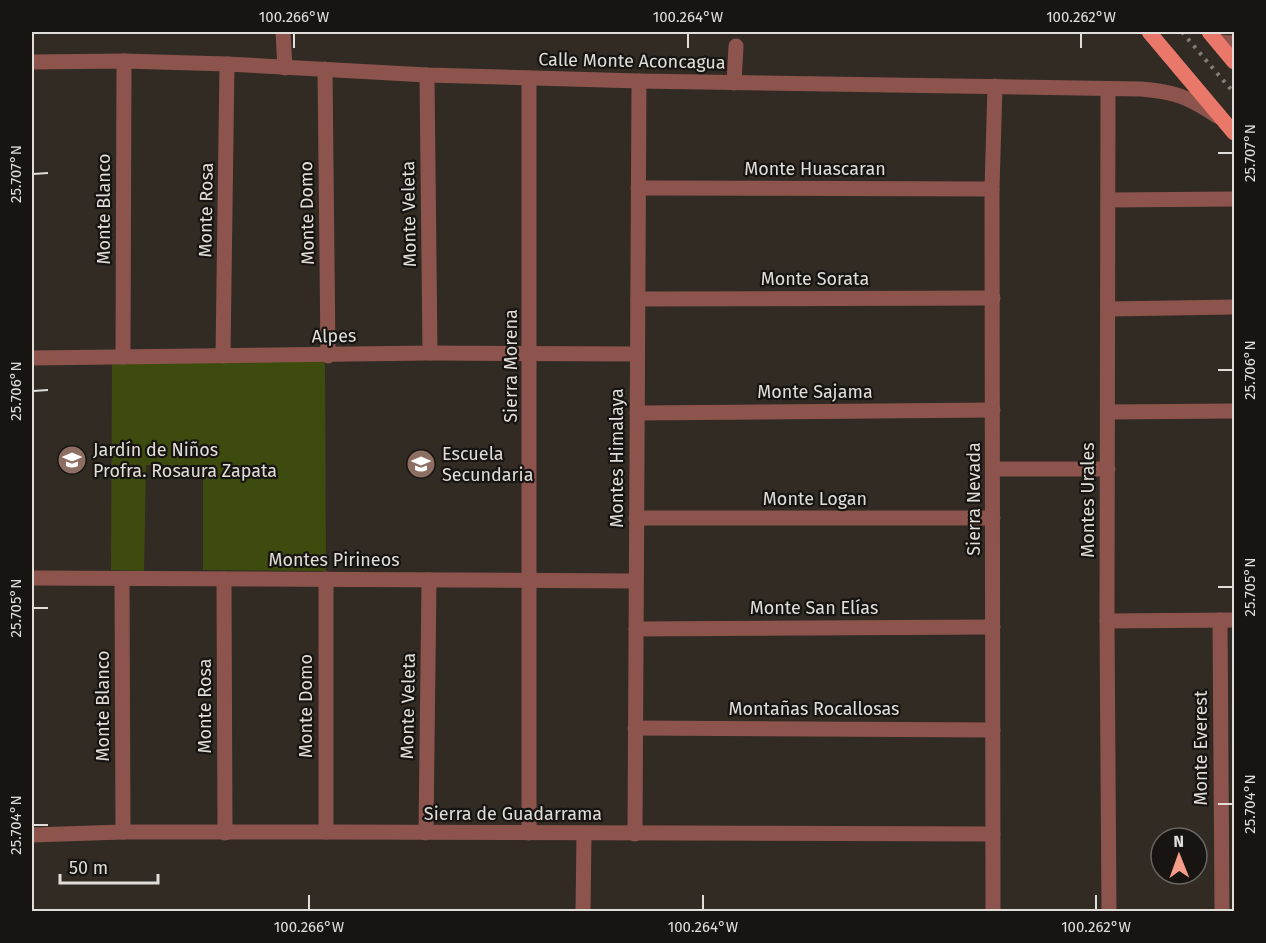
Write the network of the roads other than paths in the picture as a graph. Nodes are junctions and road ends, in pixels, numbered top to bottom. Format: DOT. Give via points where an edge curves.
graph roads {
  1 [pos="283,32"];
  2 [pos="1149,32"];
  3 [pos="1213,37"];
  4 [pos="1234,42"];
  5 [pos="736,46"];
  6 [pos="124,61"];
  7 [pos="32,62"];
  8 [pos="1234,62"];
  9 [pos="227,64"];
  10 [pos="285,68"];
  11 [pos="325,69"];
  12 [pos="427,75"];
  13 [pos="529,78"];
  14 [pos="639,81"];
  15 [pos="734,83"];
  16 [pos="995,86"];
  17 [pos="1108,89"];
  18 [pos="1230,127"];
  19 [pos="638,188"];
  20 [pos="992,189"];
  21 [pos="1234,199"];
  22 [pos="1109,200"];
  23 [pos="993,297"];
  24 [pos="638,299"];
  25 [pos="1234,308"];
  26 [pos="1108,309"];
  27 [pos="430,353"];
  28 [pos="531,354"];
  29 [pos="637,354"];
  30 [pos="223,356"];
  31 [pos="328,356"];
  32 [pos="123,357"];
  33 [pos="32,358"];
  34 [pos="993,410"];
  35 [pos="1234,411"];
  36 [pos="1108,412"];
  37 [pos="637,413"];
  38 [pos="994,469"];
  39 [pos="1108,469"];
  40 [pos="636,518"];
  41 [pos="993,518"];
  42 [pos="32,578"];
  43 [pos="122,579"];
  44 [pos="224,579"];
  45 [pos="326,579"];
  46 [pos="429,580"];
  47 [pos="530,580"];
  48 [pos="636,581"];
  49 [pos="1227,620"];
  50 [pos="1107,621"];
  51 [pos="993,627"];
  52 [pos="636,629"];
  53 [pos="635,728"];
  54 [pos="993,730"];
  55 [pos="1227,733"];
  56 [pos="1228,831"];
  57 [pos="123,832"];
  58 [pos="225,832"];
  59 [pos="326,832"];
  60 [pos="426,833"];
  61 [pos="529,833"];
  62 [pos="584,834"];
  63 [pos="635,834"];
  64 [pos="993,834"];
  65 [pos="32,835"];
  66 [pos="583,912"];
  67 [pos="993,912"];
  68 [pos="1109,912"];
  69 [pos="1222,912"];
  1 -- 10 [label="street"];
  2 -- 18 [label="main road"];
  3 -- 4 [label="street"];
  3 -- 8 [label="main road"];
  5 -- 15 [label="street"];
  6 -- 7 [label="street, Calle Monte Aconcagua"];
  6 -- 9 [label="street, Calle Monte Aconcagua"];
  6 -- 32 [label="street, Monte Blanco"];
  9 -- 10 [label="street, Calle Monte Aconcagua"];
  9 -- 30 [label="street, Monte Rosa"];
  10 -- 11 [label="street, Calle Monte Aconcagua"];
  11 -- 12 [label="street, Calle Monte Aconcagua"];
  11 -- 31 [label="street, Monte Domo"];
  12 -- 13 [label="street, Calle Monte Aconcagua"];
  12 -- 27 [label="street, Monte Veleta"];
  13 -- 14 [label="street, Calle Monte Aconcagua"];
  13 -- 28 [label="street, Sierra Morena"];
  14 -- 15 [label="street, Calle Monte Aconcagua"];
  14 -- 19 [label="street, Montes Himalaya"];
  15 -- 16 [label="street, Calle Monte Aconcagua"];
  16 -- 17 [label="street, Calle Monte Aconcagua"];
  16 -- 20 [label="street, Sierra Nevada"];
  17 -- 18 [label="street, Calle Monte Aconcagua" via="1174,93 1198,103"];
  17 -- 22 [label="street, Montes Urales"];
  19 -- 20 [label="street, Monte Huascaran"];
  19 -- 24 [label="street, Montes Himalaya"];
  20 -- 23 [label="street, Sierra Nevada"];
  21 -- 22 [label="street"];
  22 -- 26 [label="street, Montes Urales"];
  23 -- 24 [label="street, Monte Sorata"];
  23 -- 34 [label="street, Sierra Nevada"];
  24 -- 29 [label="street, Montes Himalaya"];
  25 -- 26 [label="street"];
  26 -- 36 [label="street, Montes Urales"];
  27 -- 28 [label="street, Alpes"];
  27 -- 31 [label="street, Alpes"];
  28 -- 29 [label="street, Alpes"];
  28 -- 47 [label="street, Sierra Morena"];
  29 -- 37 [label="street, Montes Himalaya"];
  30 -- 31 [label="street, Alpes"];
  30 -- 32 [label="street, Alpes"];
  32 -- 33 [label="street, Alpes"];
  34 -- 37 [label="street, Monte Sajama"];
  34 -- 38 [label="street, Sierra Nevada"];
  35 -- 36 [label="street"];
  36 -- 39 [label="street, Montes Urales"];
  37 -- 40 [label="street, Montes Himalaya"];
  38 -- 39 [label="street"];
  38 -- 41 [label="street, Sierra Nevada"];
  39 -- 50 [label="street, Montes Urales"];
  40 -- 41 [label="street, Monte Logan"];
  40 -- 48 [label="street, Montes Himalaya"];
  41 -- 51 [label="street, Sierra Nevada"];
  42 -- 43 [label="street, Montes Pirineos"];
  43 -- 44 [label="street, Montes Pirineos"];
  43 -- 57 [label="street, Monte Blanco"];
  44 -- 45 [label="street, Montes Pirineos"];
  44 -- 58 [label="street, Monte Rosa"];
  45 -- 46 [label="street, Montes Pirineos"];
  45 -- 59 [label="street, Monte Domo"];
  46 -- 47 [label="street, Montes Pirineos"];
  46 -- 60 [label="street, Monte Veleta"];
  47 -- 48 [label="street, Montes Pirineos"];
  47 -- 61 [label="street, Sierra Morena"];
  48 -- 52 [label="street, Montes Himalaya"];
  49 -- 50 [label="street"];
  49 -- 55 [label="street, Monte Everest"];
  50 -- 68 [label="street, Montes Urales"];
  51 -- 52 [label="street, Monte San Elías"];
  51 -- 54 [label="street, Sierra Nevada"];
  52 -- 53 [label="street, Montes Himalaya"];
  53 -- 54 [label="street, Montañas Rocallosas"];
  53 -- 63 [label="street, Montes Himalaya"];
  54 -- 64 [label="street, Sierra Nevada"];
  55 -- 56 [label="street, Monte Everest"];
  56 -- 69 [label="street, Monte Everest"];
  57 -- 58 [label="street, Sierra de Guadarrama"];
  57 -- 65 [label="street, Sierra de Guadarrama"];
  58 -- 59 [label="street, Sierra de Guadarrama"];
  59 -- 60 [label="street, Sierra de Guadarrama"];
  60 -- 61 [label="street, Sierra de Guadarrama"];
  61 -- 62 [label="street, Sierra de Guadarrama"];
  62 -- 63 [label="street, Sierra de Guadarrama"];
  62 -- 66 [label="street"];
  63 -- 64 [label="street, Sierra de Guadarrama"];
  64 -- 67 [label="street, Sierra Nevada"];
}
